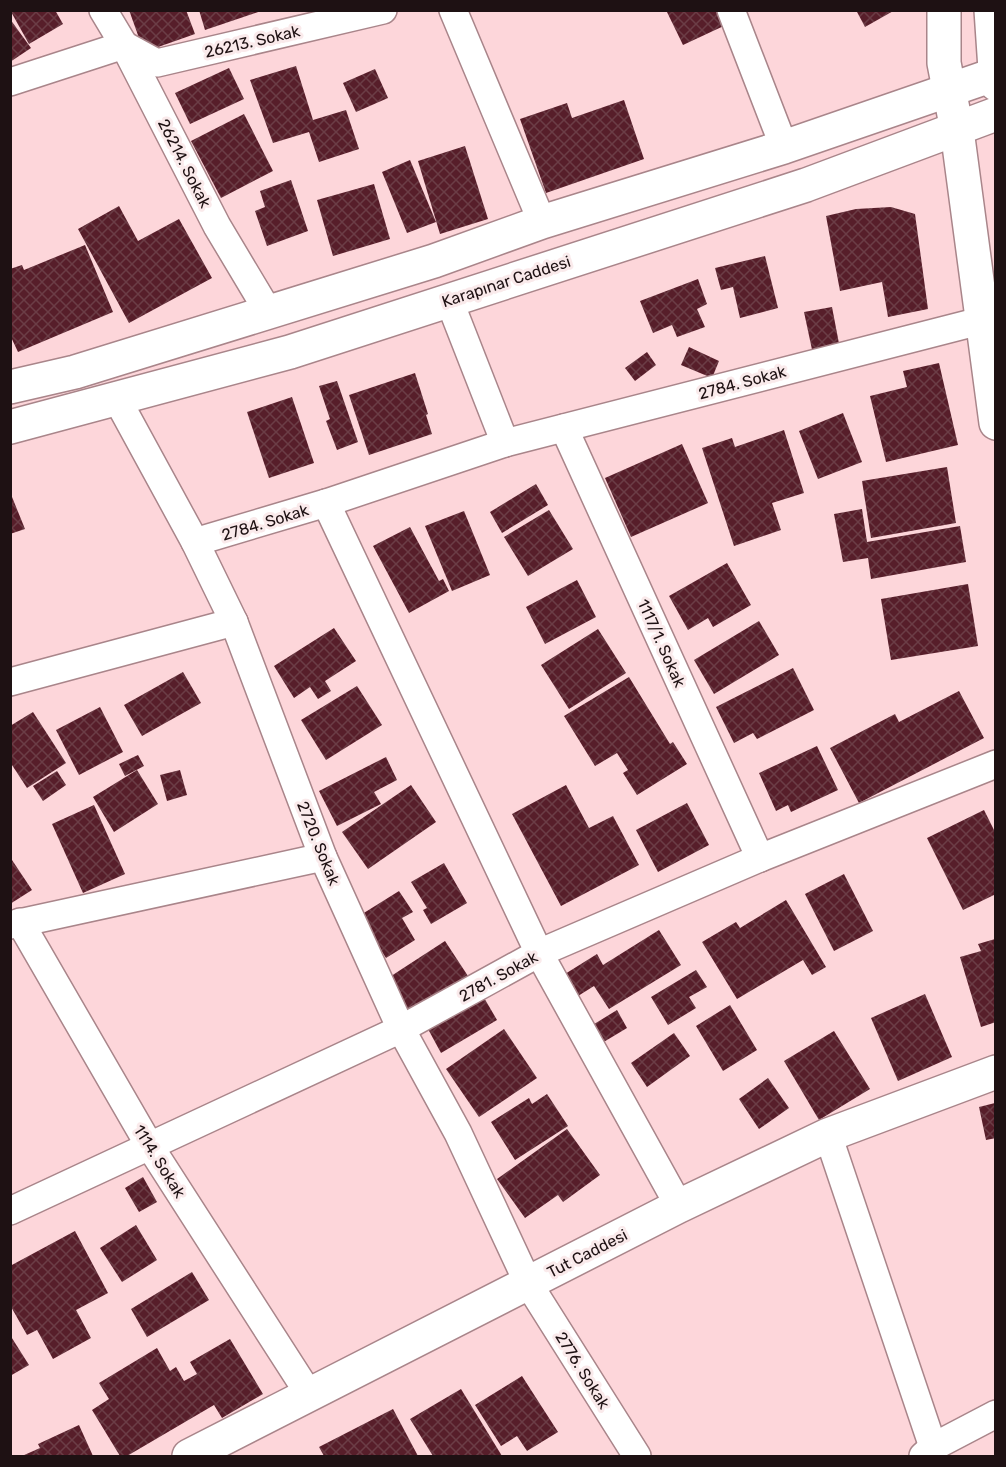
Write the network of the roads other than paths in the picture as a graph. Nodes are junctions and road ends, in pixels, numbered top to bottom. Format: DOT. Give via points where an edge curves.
graph roads {
  1 [pos="103,10"];
  2 [pos="383,10"];
  3 [pos="453,10"];
  4 [pos="731,10"];
  5 [pos="944,10"];
  6 [pos="991,10"];
  7 [pos="124,45"];
  8 [pos="995,78"];
  9 [pos="10,82"];
  10 [pos="950,88"];
  11 [pos="996,114"];
  12 [pos="957,130"];
  13 [pos="784,147"];
  14 [pos="542,222"];
  15 [pos="449,300"];
  16 [pos="269,313"];
  17 [pos="980,321"];
  18 [pos="10,387"];
  19 [pos="117,399"];
  20 [pos="996,423"];
  21 [pos="10,427"];
  22 [pos="564,428"];
  23 [pos="505,443"];
  24 [pos="326,503"];
  25 [pos="195,542"];
  26 [pos="234,622"];
  27 [pos="10,682"];
  28 [pos="996,764"];
  29 [pos="323,857"];
  30 [pos="760,858"];
  31 [pos="15,924"];
  32 [pos="539,953"];
  33 [pos="401,1029"];
  34 [pos="996,1072"];
  35 [pos="828,1135"];
  36 [pos="149,1145"];
  37 [pos="679,1206"];
  38 [pos="10,1211"];
  39 [pos="528,1283"];
  40 [pos="309,1394"];
  41 [pos="996,1414"];
  42 [pos="928,1452"];
  43 [pos="205,1453"];
  44 [pos="638,1456"];
  1 -- 7 [label="street, 26214. Sokak"];
  2 -- 7 [label="street, 26213. Sokak" via="157,63"];
  3 -- 14 [label="street"];
  4 -- 13 [label="street"];
  5 -- 10 [label="main road" via="945,63"];
  6 -- 8 [label="main road"];
  7 -- 9 [label="street"];
  7 -- 16 [label="street, 26214. Sokak" via="217,226"];
  8 -- 10 [label="main road"];
  10 -- 12 [label="main road"];
  10 -- 13 [label="main road"];
  11 -- 12 [label="main road, Karapınar Caddesi"];
  12 -- 15 [label="main road, Karapınar Caddesi" via="806,185"];
  12 -- 17 [label="main road"];
  13 -- 14 [label="main road"];
  14 -- 16 [label="main road"];
  15 -- 19 [label="main road, Karapınar Caddesi" via="290,352"];
  15 -- 23 [label="street"];
  16 -- 18 [label="main road" via="75,372"];
  17 -- 20 [label="main road"];
  17 -- 22 [label="street, 2784. Sokak"];
  19 -- 21 [label="main road, Karapınar Caddesi"];
  19 -- 25 [label="street, 2720. Sokak"];
  22 -- 23 [label="street, 2784. Sokak"];
  22 -- 30 [label="street, 1117/1. Sokak"];
  23 -- 24 [label="street, 2784. Sokak"];
  24 -- 25 [label="street, 2784. Sokak"];
  24 -- 32 [label="street"];
  25 -- 26 [label="street, 2720. Sokak"];
  26 -- 27 [label="street"];
  26 -- 29 [label="street, 2720. Sokak"];
  28 -- 30 [label="street, 2781. Sokak"];
  29 -- 31 [label="street"];
  29 -- 33 [label="street, 2720. Sokak"];
  30 -- 32 [label="street, 2781. Sokak"];
  31 -- 36 [label="street, 1114. Sokak"];
  32 -- 33 [label="street, 2781. Sokak"];
  32 -- 37 [label="street"];
  33 -- 36 [label="street, 2781. Sokak"];
  33 -- 39 [label="street, 2720. Sokak" via="458,1133"];
  34 -- 35 [label="main road, Tut Caddesi"];
  35 -- 37 [label="main road, Tut Caddesi"];
  35 -- 42 [label="street"];
  36 -- 38 [label="street, 2781. Sokak"];
  36 -- 40 [label="street, 1114. Sokak"];
  37 -- 39 [label="main road, Tut Caddesi"];
  39 -- 40 [label="main road, Tut Caddesi"];
  39 -- 44 [label="street, 2776. Sokak"];
  40 -- 43 [label="main road, Tut Caddesi"];
  41 -- 42 [label="street"];
}
